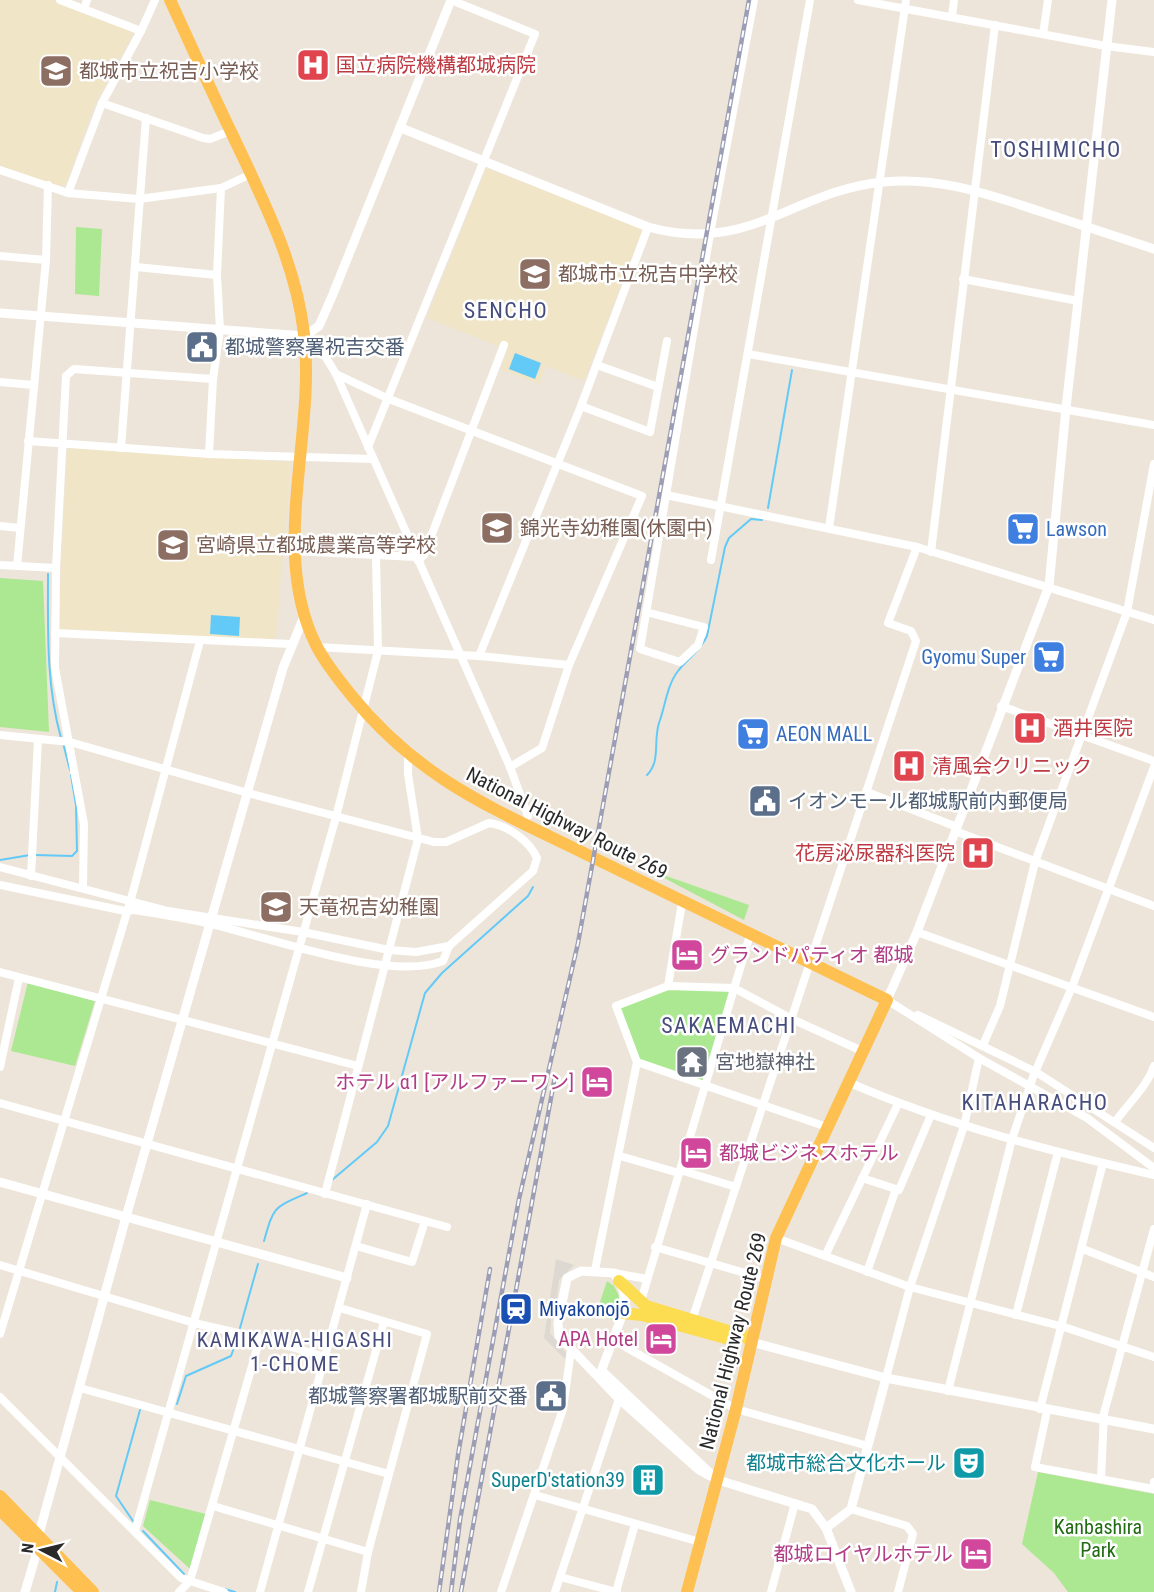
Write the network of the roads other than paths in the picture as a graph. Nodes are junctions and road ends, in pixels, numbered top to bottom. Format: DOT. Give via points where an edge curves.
graph roads {
  1 [pos="60,0"];
  2 [pos="87,0"];
  3 [pos="154,0"];
  4 [pos="170,0"];
  5 [pos="451,0"];
  6 [pos="754,0"];
  7 [pos="810,0"];
  8 [pos="858,0"];
  9 [pos="954,0"];
  10 [pos="1048,0"];
  11 [pos="1112,0"];
  12 [pos="906,4"];
  13 [pos="84,9"];
  14 [pos="952,17"];
  15 [pos="995,25"];
  16 [pos="141,31"];
  17 [pos="1043,34"];
  18 [pos="1106,46"];
  19 [pos="1154,52"];
  20 [pos="102,103"];
  21 [pos="146,118"];
  22 [pos="401,128"];
  23 [pos="230,131"];
  24 [pos="485,162"];
  25 [pos="0,170"];
  26 [pos="251,174"];
  27 [pos="880,182"];
  28 [pos="48,185"];
  29 [pos="221,188"];
  30 [pos="974,190"];
  31 [pos="68,193"];
  32 [pos="140,199"];
  33 [pos="772,219"];
  34 [pos="648,227"];
  35 [pos="1086,227"];
  36 [pos="710,234"];
  37 [pos="1154,249"];
  38 [pos="0,256"];
  39 [pos="46,260"];
  40 [pos="136,267"];
  41 [pos="217,275"];
  42 [pos="963,279"];
  43 [pos="1078,301"];
  44 [pos="0,313"];
  45 [pos="40,316"];
  46 [pos="131,323"];
  47 [pos="220,330"];
  48 [pos="305,336"];
  49 [pos="667,341"];
  50 [pos="504,345"];
  51 [pos="748,354"];
  52 [pos="597,365"];
  53 [pos="852,372"];
  54 [pos="127,374"];
  55 [pos="336,374"];
  56 [pos="213,379"];
  57 [pos="0,382"];
  58 [pos="33,385"];
  59 [pos="658,387"];
  60 [pos="950,388"];
  61 [pos="389,399"];
  62 [pos="581,406"];
  63 [pos="1066,408"];
  64 [pos="1154,425"];
  65 [pos="471,430"];
  66 [pos="28,441"];
  67 [pos="62,444"];
  68 [pos="368,447"];
  69 [pos="121,448"];
  70 [pos="209,454"];
  71 [pos="300,458"];
  72 [pos="372,459"];
  73 [pos="558,463"];
  74 [pos="1154,464"];
  75 [pos="666,495"];
  76 [pos="721,504"];
  77 [pos="0,526"];
  78 [pos="20,528"];
  79 [pos="829,528"];
  80 [pos="917,547"];
  81 [pos="295,551"];
  82 [pos="932,552"];
  83 [pos="376,556"];
  84 [pos="417,559"];
  85 [pos="711,560"];
  86 [pos="0,565"];
  87 [pos="17,566"];
  88 [pos="56,568"];
  89 [pos="1049,586"];
  90 [pos="646,612"];
  91 [pos="1127,612"];
  92 [pos="305,614"];
  93 [pos="1154,620"];
  94 [pos="55,633"];
  95 [pos="200,641"];
  96 [pos="290,644"];
  97 [pos="317,647"];
  98 [pos="378,651"];
  99 [pos="461,656"];
  100 [pos="479,656"];
  101 [pos="569,665"];
  102 [pos="1001,706"];
  103 [pos="362,708"];
  104 [pos="0,735"];
  105 [pos="1080,735"];
  106 [pos="38,739"];
  107 [pos="70,742"];
  108 [pos="408,755"];
  109 [pos="1154,761"];
  110 [pos="510,767"];
  111 [pos="1154,767"];
  112 [pos="165,770"];
  113 [pos="867,792"];
  114 [pos="248,793"];
  115 [pos="528,816"];
  116 [pos="336,817"];
  117 [pos="956,829"];
  118 [pos="418,839"];
  119 [pos="1035,862"];
  120 [pos="0,867"];
  121 [pos="31,876"];
  122 [pos="0,885"];
  123 [pos="82,886"];
  124 [pos="1108,889"];
  125 [pos="131,899"];
  126 [pos="682,903"];
  127 [pos="1154,906"];
  128 [pos="125,911"];
  129 [pos="211,921"];
  130 [pos="303,932"];
  131 [pos="916,932"];
  132 [pos="750,935"];
  133 [pos="449,946"];
  134 [pos="298,948"];
  135 [pos="389,950"];
  136 [pos="810,963"];
  137 [pos="386,964"];
  138 [pos="1011,964"];
  139 [pos="0,972"];
  140 [pos="19,978"];
  141 [pos="668,986"];
  142 [pos="1072,987"];
  143 [pos="734,988"];
  144 [pos="100,998"];
  145 [pos="886,1000"];
  146 [pos="1154,1017"];
  147 [pos="792,1019"];
  148 [pos="182,1020"];
  149 [pos="270,1042"];
  150 [pos="983,1045"];
  151 [pos="862,1051"];
  152 [pos="979,1058"];
  153 [pos="637,1062"];
  154 [pos="358,1066"];
  155 [pos="1154,1066"];
  156 [pos="0,1067"];
  157 [pos="1036,1072"];
  158 [pos="848,1082"];
  159 [pos="705,1085"];
  160 [pos="1030,1085"];
  161 [pos="0,1103"];
  162 [pos="898,1104"];
  163 [pos="764,1105"];
  164 [pos="931,1115"];
  165 [pos="64,1121"];
  166 [pos="1115,1122"];
  167 [pos="964,1126"];
  168 [pos="827,1127"];
  169 [pos="1012,1140"];
  170 [pos="149,1143"];
  171 [pos="1154,1148"];
  172 [pos="1058,1152"];
  173 [pos="620,1155"];
  174 [pos="1103,1163"];
  175 [pos="1154,1168"];
  176 [pos="237,1170"];
  177 [pos="679,1171"];
  178 [pos="1154,1175"];
  179 [pos="862,1178"];
  180 [pos="0,1182"];
  181 [pos="736,1187"];
  182 [pos="896,1189"];
  183 [pos="43,1194"];
  184 [pos="325,1194"];
  185 [pos="367,1204"];
  186 [pos="126,1217"];
  187 [pos="425,1221"];
  188 [pos="447,1227"];
  189 [pos="1154,1229"];
  190 [pos="776,1238"];
  191 [pos="217,1241"];
  192 [pos="356,1246"];
  193 [pos="655,1247"];
  194 [pos="1083,1249"];
  195 [pos="825,1256"];
  196 [pos="711,1263"];
  197 [pos="0,1266"];
  198 [pos="595,1270"];
  199 [pos="19,1271"];
  200 [pos="867,1272"];
  201 [pos="1141,1272"];
  202 [pos="616,1277"];
  203 [pos="1154,1277"];
  204 [pos="347,1278"];
  205 [pos="766,1279"];
  206 [pos="647,1280"];
  207 [pos="910,1287"];
  208 [pos="105,1295"];
  209 [pos="640,1301"];
  210 [pos="971,1303"];
  211 [pos="340,1308"];
  212 [pos="623,1313"];
  213 [pos="1016,1315"];
  214 [pos="692,1320"];
  215 [pos="384,1322"];
  216 [pos="194,1323"];
  217 [pos="1064,1327"];
  218 [pos="0,1334"];
  219 [pos="260,1338"];
  220 [pos="613,1340"];
  221 [pos="751,1342"];
  222 [pos="1120,1346"];
  223 [pos="572,1350"];
  224 [pos="1154,1357"];
  225 [pos="326,1358"];
  226 [pos="600,1374"];
  227 [pos="886,1378"];
  228 [pos="80,1388"];
  229 [pos="948,1391"];
  230 [pos="0,1396"];
  231 [pos="619,1399"];
  232 [pos="736,1409"];
  233 [pos="1043,1410"];
  234 [pos="169,1412"];
  235 [pos="1103,1420"];
  236 [pos="234,1430"];
  237 [pos="1154,1430"];
  238 [pos="868,1446"];
  239 [pos="301,1449"];
  240 [pos="61,1457"];
  241 [pos="344,1461"];
  242 [pos="389,1474"];
  243 [pos="1101,1479"];
  244 [pos="717,1480"];
  245 [pos="1154,1482"];
  246 [pos="536,1495"];
  247 [pos="0,1496"];
  248 [pos="795,1503"];
  249 [pos="213,1506"];
  250 [pos="584,1509"];
  251 [pos="851,1509"];
  252 [pos="0,1510"];
  253 [pos="635,1524"];
  254 [pos="280,1525"];
  255 [pos="826,1528"];
  256 [pos="135,1531"];
  257 [pos="39,1534"];
  258 [pos="324,1538"];
  259 [pos="700,1542"];
  260 [pos="39,1548"];
  261 [pos="368,1552"];
  262 [pos="560,1577"];
  263 [pos="189,1582"];
  264 [pos="26,1592"];
  265 [pos="82,1592"];
  266 [pos="93,1592"];
  267 [pos="179,1592"];
  268 [pos="224,1592"];
  269 [pos="260,1592"];
  270 [pos="308,1592"];
  271 [pos="361,1592"];
  272 [pos="501,1592"];
  273 [pos="555,1592"];
  274 [pos="616,1592"];
  275 [pos="687,1592"];
  276 [pos="771,1592"];
  277 [pos="851,1592"];
  278 [pos="898,1592"];
  1 -- 13 [label="street"];
  2 -- 13 [label="street"];
  3 -- 16 [label="street"];
  4 -- 23 [label="highway, National Highway Route 269"];
  5 -- 22 [label="street"];
  5 -- 24 [label="street" via="535,34"];
  6 -- 36 [label="street"];
  7 -- 33 [label="street"];
  8 -- 12 [label="street"];
  9 -- 14 [label="street"];
  10 -- 17 [label="street"];
  11 -- 18 [label="street"];
  12 -- 14 [label="street"];
  12 -- 27 [label="street"];
  13 -- 16 [label="street"];
  14 -- 15 [label="street"];
  15 -- 17 [label="street"];
  15 -- 30 [label="street"];
  16 -- 20 [label="street"];
  17 -- 18 [label="street"];
  18 -- 19 [label="street"];
  18 -- 35 [label="street"];
  20 -- 21 [label="street"];
  20 -- 31 [label="street"];
  21 -- 23 [label="street" via="210,139"];
  21 -- 32 [label="street"];
  22 -- 24 [label="street"];
  22 -- 48 [label="street" via="319,326"];
  23 -- 26 [label="highway, National Highway Route 269"];
  24 -- 34 [label="street"];
  24 -- 61 [label="street"];
  25 -- 28 [label="street"];
  26 -- 29 [label="street"];
  26 -- 48 [label="highway, National Highway Route 269" via="287,257"];
  27 -- 30 [label="street" via="924,181"];
  27 -- 33 [label="street" via="828,196"];
  27 -- 53 [label="street"];
  28 -- 31 [label="street"];
  28 -- 39 [label="street"];
  29 -- 32 [label="street"];
  29 -- 41 [label="street"];
  30 -- 35 [label="street"];
  30 -- 42 [label="street"];
  31 -- 32 [label="street"];
  32 -- 40 [label="street"];
  33 -- 36 [label="street" via="744,229"];
  33 -- 51 [label="street"];
  34 -- 36 [label="street" via="690,236"];
  34 -- 52 [label="street"];
  35 -- 37 [label="street"];
  35 -- 43 [label="street"];
  36 -- 75 [label="street"];
  38 -- 39 [label="street"];
  39 -- 45 [label="street"];
  40 -- 41 [label="street"];
  40 -- 46 [label="street"];
  41 -- 47 [label="street"];
  42 -- 43 [label="street"];
  42 -- 60 [label="street"];
  43 -- 63 [label="street"];
  44 -- 45 [label="street"];
  45 -- 46 [label="street"];
  45 -- 58 [label="street"];
  46 -- 47 [label="street"];
  46 -- 54 [label="street"];
  47 -- 48 [label="street"];
  47 -- 56 [label="street"];
  48 -- 55 [label="street" via="320,348"];
  48 -- 71 [label="highway, National Highway Route 269"];
  49 -- 59 [label="street"];
  50 -- 65 [label="street"];
  51 -- 53 [label="street"];
  51 -- 76 [label="street"];
  52 -- 59 [label="street"];
  52 -- 62 [label="street"];
  53 -- 60 [label="street"];
  53 -- 79 [label="street"];
  54 -- 56 [label="street"];
  54 -- 67 [label="street" via="74,369 69,372"];
  54 -- 69 [label="street"];
  55 -- 61 [label="street"];
  55 -- 68 [label="street"];
  56 -- 70 [label="street"];
  57 -- 58 [label="street"];
  58 -- 66 [label="street"];
  59 -- 62 [label="street" via="650,432"];
  60 -- 63 [label="street"];
  60 -- 82 [label="street"];
  61 -- 65 [label="street"];
  61 -- 68 [label="street"];
  62 -- 73 [label="street"];
  63 -- 64 [label="street"];
  63 -- 89 [label="street"];
  65 -- 73 [label="street"];
  65 -- 84 [label="street" via="424,555"];
  66 -- 67 [label="street"];
  66 -- 78 [label="street"];
  67 -- 69 [label="street"];
  67 -- 88 [label="street"];
  68 -- 72 [label="street"];
  69 -- 70 [label="street"];
  70 -- 71 [label="street"];
  71 -- 72 [label="street"];
  71 -- 81 [label="highway, National Highway Route 269"];
  72 -- 84 [label="street"];
  73 -- 100 [label="street"];
  73 -- 101 [label="street" via="642,496"];
  74 -- 91 [label="street"];
  75 -- 76 [label="street"];
  75 -- 90 [label="street"];
  76 -- 79 [label="street"];
  76 -- 85 [label="street"];
  77 -- 78 [label="street"];
  78 -- 87 [label="street"];
  79 -- 80 [label="street"];
  80 -- 82 [label="street"];
  80 -- 113 [label="street" via="888,623 911,631 916,641"];
  81 -- 83 [label="street"];
  81 -- 92 [label="highway, National Highway Route 269"];
  82 -- 89 [label="street"];
  83 -- 84 [label="street"];
  83 -- 98 [label="street"];
  84 -- 99 [label="street"];
  86 -- 87 [label="street"];
  87 -- 88 [label="street"];
  88 -- 94 [label="street"];
  89 -- 91 [label="street"];
  89 -- 102 [label="street"];
  90 -- 90 [label="street" via="640,649 680,662 698,645 704,627"];
  91 -- 93 [label="street"];
  91 -- 105 [label="street"];
  92 -- 96 [label="street"];
  92 -- 97 [label="highway, National Highway Route 269"];
  94 -- 95 [label="street"];
  94 -- 107 [label="street" via="55,668"];
  95 -- 96 [label="street"];
  95 -- 112 [label="street"];
  96 -- 114 [label="street"];
  97 -- 98 [label="street"];
  97 -- 103 [label="highway, National Highway Route 269"];
  98 -- 99 [label="street"];
  98 -- 103 [label="street"];
  99 -- 100 [label="street"];
  99 -- 110 [label="street"];
  100 -- 101 [label="street"];
  101 -- 110 [label="street" via="542,748"];
  102 -- 105 [label="street"];
  102 -- 117 [label="street"];
  103 -- 108 [label="highway, National Highway Route 269"];
  103 -- 116 [label="street"];
  104 -- 106 [label="street"];
  105 -- 109 [label="street"];
  105 -- 119 [label="street"];
  106 -- 107 [label="street"];
  106 -- 121 [label="street"];
  107 -- 112 [label="street"];
  107 -- 123 [label="street" via="84,824"];
  108 -- 118 [label="street"];
  108 -- 126 [label="highway, National Highway Route 269" via="459,791"];
  110 -- 115 [label="street"];
  111 -- 124 [label="street"];
  112 -- 114 [label="street"];
  112 -- 125 [label="street"];
  113 -- 117 [label="street"];
  113 -- 136 [label="street"];
  114 -- 116 [label="street"];
  114 -- 129 [label="street"];
  116 -- 118 [label="street"];
  116 -- 130 [label="street"];
  117 -- 119 [label="street"];
  117 -- 131 [label="street"];
  118 -- 133 [label="street" via="446,842 497,823 520,836 537,858 536,867"];
  118 -- 135 [label="street"];
  119 -- 124 [label="street"];
  119 -- 138 [label="street"];
  120 -- 121 [label="street"];
  121 -- 123 [label="street"];
  122 -- 128 [label="street"];
  123 -- 125 [label="street"];
  124 -- 127 [label="street"];
  124 -- 142 [label="street"];
  125 -- 128 [label="street"];
  125 -- 129 [label="street"];
  126 -- 132 [label="highway, National Highway Route 269"];
  126 -- 141 [label="street"];
  128 -- 129 [label="street"];
  128 -- 144 [label="street"];
  129 -- 130 [label="street"];
  129 -- 134 [label="street"];
  129 -- 148 [label="street"];
  130 -- 134 [label="street"];
  130 -- 135 [label="street"];
  131 -- 138 [label="street"];
  131 -- 145 [label="street"];
  132 -- 136 [label="highway, National Highway Route 269"];
  132 -- 143 [label="street"];
  133 -- 135 [label="street" via="416,952"];
  133 -- 137 [label="street" via="443,961 436,964 412,968"];
  134 -- 137 [label="street"];
  134 -- 149 [label="street"];
  135 -- 137 [label="street"];
  136 -- 145 [label="highway, National Highway Route 269"];
  136 -- 147 [label="street"];
  137 -- 154 [label="street"];
  138 -- 142 [label="street"];
  138 -- 150 [label="street" via="1000,1006"];
  139 -- 140 [label="street"];
  140 -- 144 [label="street"];
  140 -- 156 [label="street"];
  141 -- 143 [label="street"];
  141 -- 153 [label="street" via="616,1006"];
  142 -- 146 [label="street"];
  142 -- 157 [label="street"];
  143 -- 147 [label="street"];
  143 -- 159 [label="street"];
  144 -- 148 [label="street"];
  144 -- 165 [label="street"];
  145 -- 150 [label="street"];
  145 -- 151 [label="highway, National Highway Route 269"];
  145 -- 152 [label="street"];
  147 -- 151 [label="street"];
  147 -- 163 [label="street"];
  148 -- 149 [label="street"];
  148 -- 170 [label="street"];
  149 -- 154 [label="street"];
  149 -- 176 [label="street"];
  150 -- 157 [label="street"];
  151 -- 158 [label="highway, National Highway Route 269"];
  152 -- 160 [label="street"];
  152 -- 167 [label="street"];
  153 -- 159 [label="street"];
  153 -- 173 [label="street"];
  154 -- 184 [label="street"];
  155 -- 166 [label="street" via="1149,1080"];
  157 -- 160 [label="street"];
  157 -- 166 [label="street"];
  158 -- 162 [label="street"];
  158 -- 168 [label="highway, National Highway Route 269"];
  159 -- 163 [label="street"];
  159 -- 177 [label="street"];
  160 -- 169 [label="street"];
  160 -- 175 [label="street" via="1087,1118"];
  161 -- 165 [label="street"];
  162 -- 164 [label="street"];
  162 -- 179 [label="street"];
  163 -- 168 [label="street"];
  163 -- 181 [label="street"];
  164 -- 167 [label="street"];
  164 -- 182 [label="street" via="899,1190"];
  165 -- 170 [label="street"];
  165 -- 183 [label="street"];
  166 -- 171 [label="street"];
  167 -- 169 [label="street"];
  167 -- 207 [label="street"];
  168 -- 190 [label="highway, National Highway Route 269"];
  169 -- 172 [label="street"];
  169 -- 210 [label="street"];
  170 -- 176 [label="street"];
  170 -- 186 [label="street"];
  172 -- 174 [label="street"];
  172 -- 213 [label="street"];
  173 -- 177 [label="street"];
  173 -- 198 [label="street"];
  174 -- 178 [label="street"];
  174 -- 194 [label="street"];
  176 -- 184 [label="street"];
  176 -- 191 [label="street"];
  177 -- 181 [label="street"];
  177 -- 193 [label="street"];
  179 -- 182 [label="street"];
  179 -- 195 [label="street"];
  180 -- 183 [label="street"];
  181 -- 196 [label="street"];
  182 -- 200 [label="street"];
  183 -- 186 [label="street"];
  183 -- 199 [label="street"];
  184 -- 185 [label="street"];
  185 -- 187 [label="street"];
  185 -- 192 [label="street"];
  186 -- 191 [label="street"];
  186 -- 208 [label="street"];
  187 -- 188 [label="street"];
  187 -- 192 [label="street" via="412,1262"];
  189 -- 201 [label="street"];
  190 -- 195 [label="street"];
  190 -- 205 [label="highway, National Highway Route 269"];
  191 -- 204 [label="street"];
  191 -- 216 [label="street"];
  192 -- 204 [label="street"];
  193 -- 196 [label="street"];
  193 -- 206 [label="street"];
  194 -- 201 [label="street"];
  194 -- 217 [label="street"];
  195 -- 200 [label="street"];
  196 -- 205 [label="street"];
  196 -- 214 [label="street"];
  197 -- 199 [label="street"];
  198 -- 202 [label="street"];
  198 -- 223 [label="street" via="567,1278 558,1323 559,1336"];
  199 -- 208 [label="street"];
  199 -- 218 [label="street"];
  200 -- 207 [label="street"];
  201 -- 203 [label="street"];
  201 -- 222 [label="street"];
  202 -- 206 [label="street"];
  202 -- 209 [label="main road"];
  202 -- 212 [label="street" via="624,1291"];
  204 -- 211 [label="street"];
  205 -- 221 [label="highway, National Highway Route 269"];
  206 -- 209 [label="street"];
  207 -- 210 [label="street"];
  207 -- 227 [label="street"];
  208 -- 216 [label="street"];
  208 -- 228 [label="street"];
  209 -- 214 [label="main road"];
  210 -- 213 [label="street"];
  210 -- 229 [label="street"];
  211 -- 215 [label="street"];
  211 -- 225 [label="street"];
  212 -- 220 [label="street"];
  212 -- 221 [label="main road"];
  213 -- 217 [label="street"];
  214 -- 221 [label="main road" via="745,1336"];
  215 -- 241 [label="street"];
  215 -- 242 [label="street" via="427,1334"];
  216 -- 219 [label="street"];
  216 -- 234 [label="street"];
  217 -- 222 [label="street"];
  217 -- 233 [label="street"];
  219 -- 225 [label="street"];
  219 -- 236 [label="street"];
  220 -- 226 [label="street"];
  220 -- 232 [label="street"];
  221 -- 227 [label="street"];
  221 -- 232 [label="highway, National Highway Route 269"];
  222 -- 224 [label="street"];
  222 -- 235 [label="street"];
  223 -- 226 [label="street"];
  223 -- 246 [label="street" via="563,1409"];
  225 -- 239 [label="street"];
  226 -- 231 [label="street"];
  226 -- 244 [label="street"];
  227 -- 229 [label="street"];
  227 -- 238 [label="street"];
  228 -- 234 [label="street"];
  228 -- 240 [label="street"];
  229 -- 233 [label="street"];
  230 -- 240 [label="street"];
  231 -- 244 [label="street" via="699,1470"];
  231 -- 250 [label="street"];
  232 -- 238 [label="street"];
  232 -- 244 [label="highway, National Highway Route 269"];
  233 -- 235 [label="street"];
  233 -- 243 [label="street" via="1035,1467"];
  234 -- 236 [label="street"];
  234 -- 256 [label="street"];
  235 -- 237 [label="street"];
  235 -- 243 [label="street"];
  236 -- 239 [label="street"];
  236 -- 249 [label="street"];
  238 -- 251 [label="street"];
  239 -- 241 [label="street"];
  239 -- 254 [label="street"];
  240 -- 256 [label="street"];
  240 -- 257 [label="street"];
  241 -- 242 [label="street"];
  241 -- 258 [label="street"];
  242 -- 261 [label="street"];
  243 -- 245 [label="street" via="1154,1489"];
  244 -- 248 [label="street"];
  244 -- 259 [label="highway, National Highway Route 269"];
  246 -- 250 [label="street"];
  246 -- 272 [label="street"];
  247 -- 257 [label="highway"];
  248 -- 255 [label="street" via="812,1509"];
  248 -- 276 [label="street"];
  249 -- 254 [label="street"];
  249 -- 263 [label="street"];
  250 -- 253 [label="street"];
  250 -- 262 [label="street"];
  251 -- 255 [label="street"];
  251 -- 278 [label="street" via="907,1526 913,1534"];
  252 -- 260 [label="highway"];
  253 -- 259 [label="street"];
  253 -- 274 [label="street"];
  254 -- 258 [label="street"];
  254 -- 269 [label="street"];
  255 -- 277 [label="street"];
  256 -- 263 [label="street"];
  257 -- 260 [label="street"];
  257 -- 266 [label="highway"];
  258 -- 261 [label="street"];
  258 -- 270 [label="street"];
  259 -- 275 [label="highway, National Highway Route 269"];
  260 -- 264 [label="street"];
  260 -- 265 [label="highway"];
  261 -- 271 [label="street"];
  262 -- 273 [label="street"];
  262 -- 274 [label="street"];
  263 -- 267 [label="street"];
  263 -- 268 [label="street"];
}
